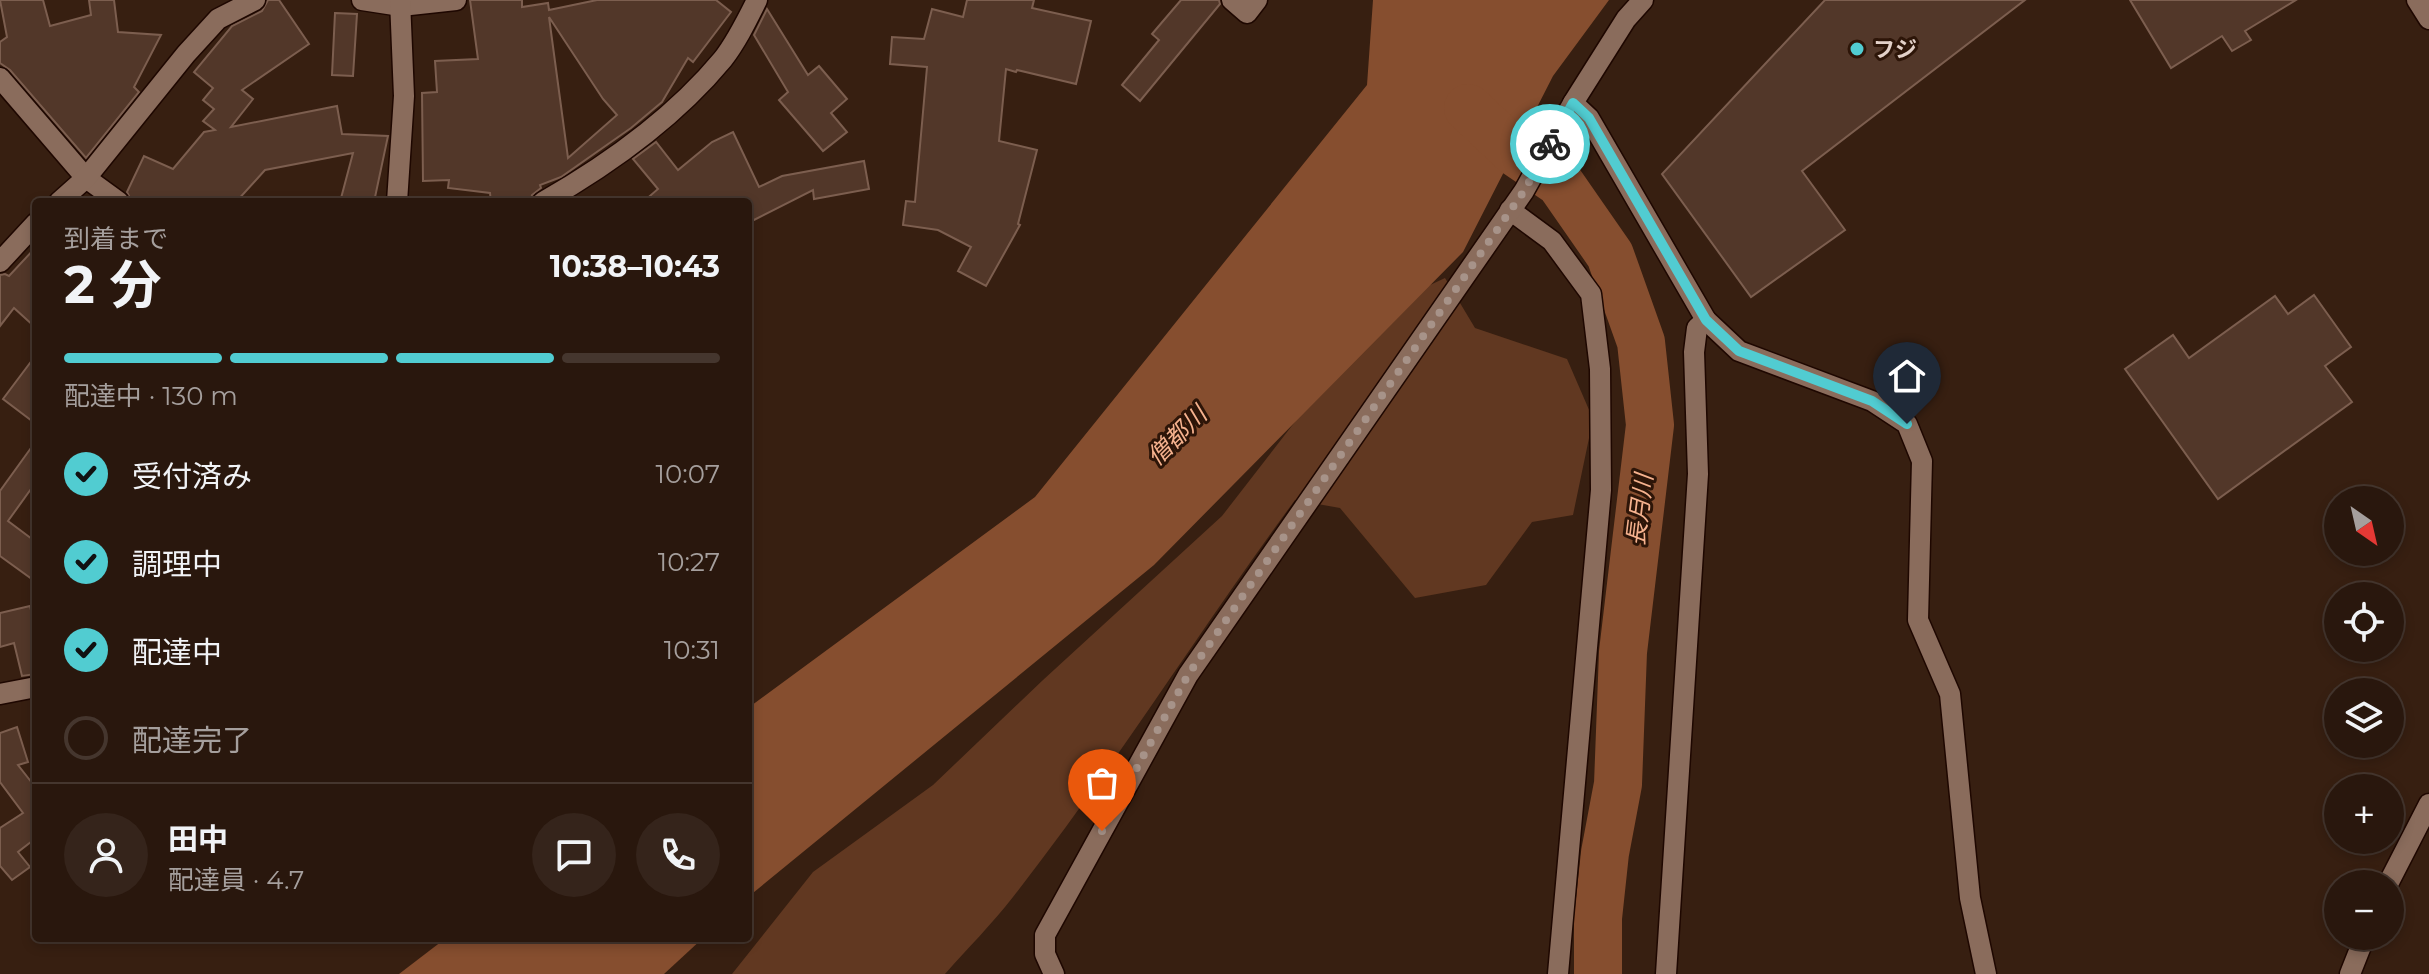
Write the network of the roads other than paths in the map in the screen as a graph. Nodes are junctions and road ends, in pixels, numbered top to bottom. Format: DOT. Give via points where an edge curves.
graph roads {
  1 [pos="255,0"];
  2 [pos="362,0"];
  3 [pos="456,0"];
  4 [pos="757,0"];
  5 [pos="1232,0"];
  6 [pos="1257,0"];
  7 [pos="1643,0"];
  8 [pos="2417,0"];
  9 [pos="400,3"];
  10 [pos="2429,19"];
  11 [pos="0,78"];
  12 [pos="1569,110"];
  13 [pos="86,178"];
  14 [pos="64,198"];
  15 [pos="114,198"];
  16 [pos="397,198"];
  17 [pos="549,198"];
  18 [pos="1510,210"];
  19 [pos="32,227"];
  20 [pos="0,262"];
  21 [pos="1706,320"];
  22 [pos="32,688"];
  23 [pos="0,694"];
  24 [pos="2429,804"];
  25 [pos="2395,870"];
  26 [pos="2359,950"];
  27 [pos="1054,974"];
  28 [pos="1558,974"];
  29 [pos="1666,974"];
  30 [pos="1986,974"];
  31 [pos="2350,974"];
  1 -- 13 [label="street" via="218,19"];
  2 -- 9 [label="street"];
  3 -- 9 [label="street"];
  4 -- 17 [label="street" via="724,58 699,85 618,153"];
  5 -- 6 [label="street" via="1247,13"];
  7 -- 12 [label="street"];
  8 -- 10 [label="street"];
  9 -- 16 [label="street" via="404,96"];
  11 -- 13 [label="street"];
  12 -- 18 [label="street"];
  12 -- 21 [label="street" via="1589,118"];
  13 -- 14 [label="street"];
  13 -- 15 [label="street"];
  18 -- 27 [label="street" via="1188,675 1045,935 1045,954"];
  18 -- 28 [label="street" via="1552,241 1591,294 1600,369 1601,490"];
  19 -- 20 [label="street"];
  21 -- 29 [label="street" via="1697,328 1694,352 1698,474"];
  21 -- 30 [label="street" via="1739,351 1872,401 1907,424 1922,461 1918,620 1950,694 1970,898"];
  22 -- 23 [label="street"];
  24 -- 25 [label="street"];
  26 -- 31 [label="street"];
}
